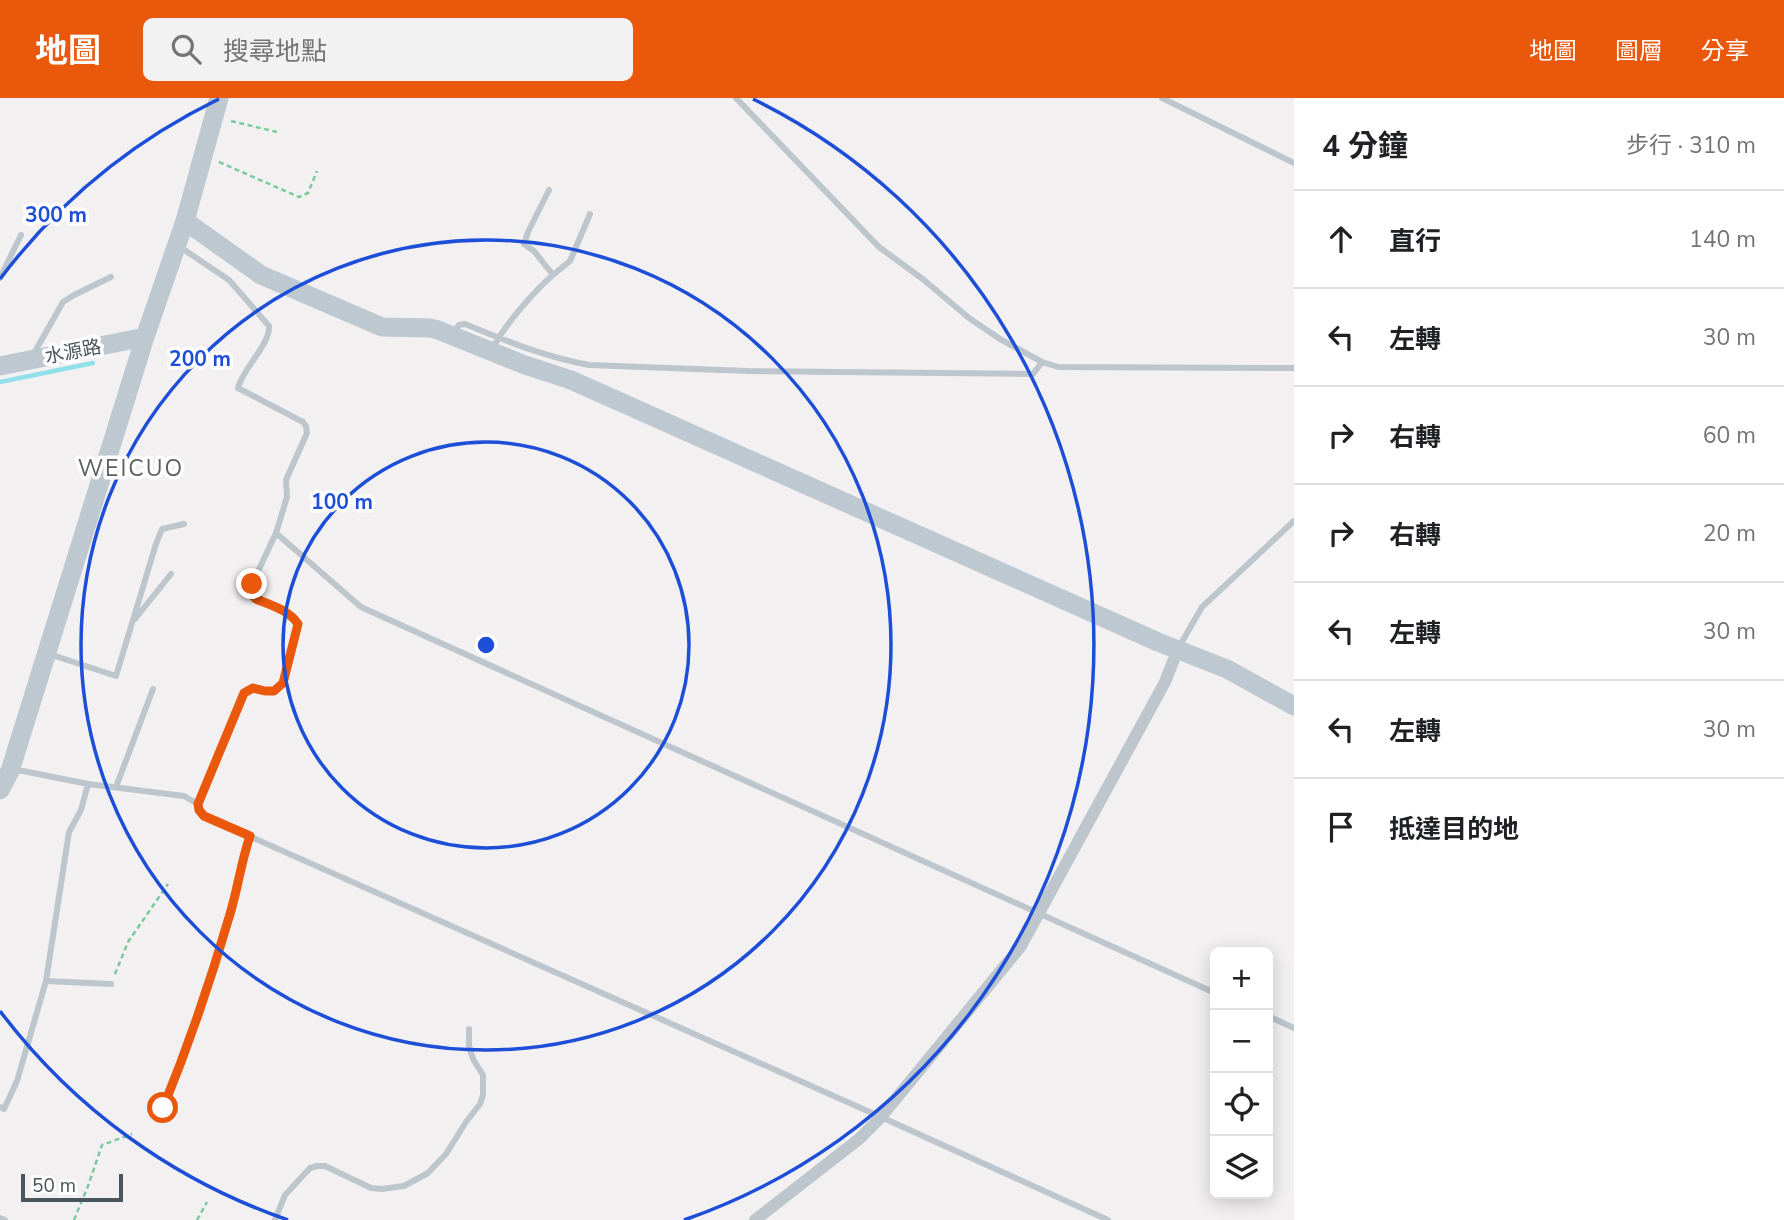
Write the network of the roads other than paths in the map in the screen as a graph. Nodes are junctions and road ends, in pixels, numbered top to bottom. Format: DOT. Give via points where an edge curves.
graph roads {
  1 [pos="736,98"];
  2 [pos="1162,98"];
  3 [pos="215,104"];
  4 [pos="1294,163"];
  5 [pos="549,190"];
  6 [pos="590,214"];
  7 [pos="185,221"];
  8 [pos="21,234"];
  9 [pos="177,246"];
  10 [pos="553,275"];
  11 [pos="111,277"];
  12 [pos="0,278"];
  13 [pos="145,337"];
  14 [pos="494,345"];
  15 [pos="31,360"];
  16 [pos="1042,362"];
  17 [pos="0,366"];
  18 [pos="1294,368"];
  19 [pos="1294,521"];
  20 [pos="184,524"];
  21 [pos="275,533"];
  22 [pos="171,574"];
  23 [pos="132,624"];
  24 [pos="1178,649"];
  25 [pos="47,653"];
  26 [pos="153,689"];
  27 [pos="1294,706"];
  28 [pos="5,770"];
  29 [pos="88,784"];
  30 [pos="116,787"];
  31 [pos="0,790"];
  32 [pos="198,804"];
  33 [pos="250,836"];
  34 [pos="1040,914"];
  35 [pos="46,982"];
  36 [pos="111,984"];
  37 [pos="1210,991"];
  38 [pos="1273,1018"];
  39 [pos="1294,1028"];
  40 [pos="469,1029"];
  41 [pos="0,1107"];
  42 [pos="163,1108"];
  43 [pos="881,1117"];
  44 [pos="0,1218"];
  45 [pos="5,1220"];
  46 [pos="275,1220"];
  47 [pos="755,1220"];
  48 [pos="1108,1220"];
  1 -- 16 [label="lane" via="879,247 969,318"];
  2 -- 4 [label="lane"];
  3 -- 7 [label="street"];
  5 -- 10 [label="lane" via="524,244"];
  6 -- 10 [label="lane" via="570,261"];
  7 -- 9 [label="street"];
  7 -- 14 [label="street" via="261,275 382,327 430,328"];
  8 -- 12 [label="lane"];
  9 -- 13 [label="street"];
  9 -- 21 [label="lane" via="229,280 269,326 269,335 238,388 306,426 286,480 287,497"];
  10 -- 14 [label="lane"];
  11 -- 15 [label="lane" via="63,302"];
  13 -- 15 [label="street, 水源路"];
  13 -- 25 [label="street"];
  14 -- 16 [label="lane" via="515,345 589,365 749,371 1033,374"];
  14 -- 24 [label="street"];
  15 -- 17 [label="street, 水源路"];
  16 -- 18 [label="lane" via="1058,367"];
  19 -- 24 [label="lane" via="1202,607"];
  20 -- 23 [label="lane" via="162,529"];
  21 -- 32 [label="lane" via="251,589 256,599 294,617 298,624 283,683 274,691 253,688 244,693"];
  21 -- 34 [label="lane" via="361,607"];
  22 -- 23 [label="lane"];
  23 -- 25 [label="lane" via="116,676"];
  24 -- 27 [label="street" via="1227,669"];
  24 -- 34 [label="street" via="1165,682"];
  25 -- 28 [label="street"];
  26 -- 30 [label="lane"];
  28 -- 29 [label="lane"];
  28 -- 31 [label="street"];
  29 -- 30 [label="lane"];
  29 -- 35 [label="lane" via="69,832"];
  30 -- 32 [label="lane" via="184,796"];
  32 -- 33 [label="lane" via="204,816"];
  33 -- 42 [label="lane" via="207,991"];
  33 -- 43 [label="lane"];
  34 -- 37 [label="lane"];
  34 -- 43 [label="street" via="1021,946"];
  35 -- 36 [label="lane"];
  35 -- 41 [label="lane" via="17,1081 4,1108"];
  38 -- 39 [label="lane"];
  40 -- 46 [label="lane" via="472,1059 483,1075 483,1095 446,1154 428,1173 404,1186 382,1189 325,1166 310,1168 285,1195"];
  43 -- 47 [label="street"];
  43 -- 48 [label="lane"];
  44 -- 45 [label="lane"];
}
